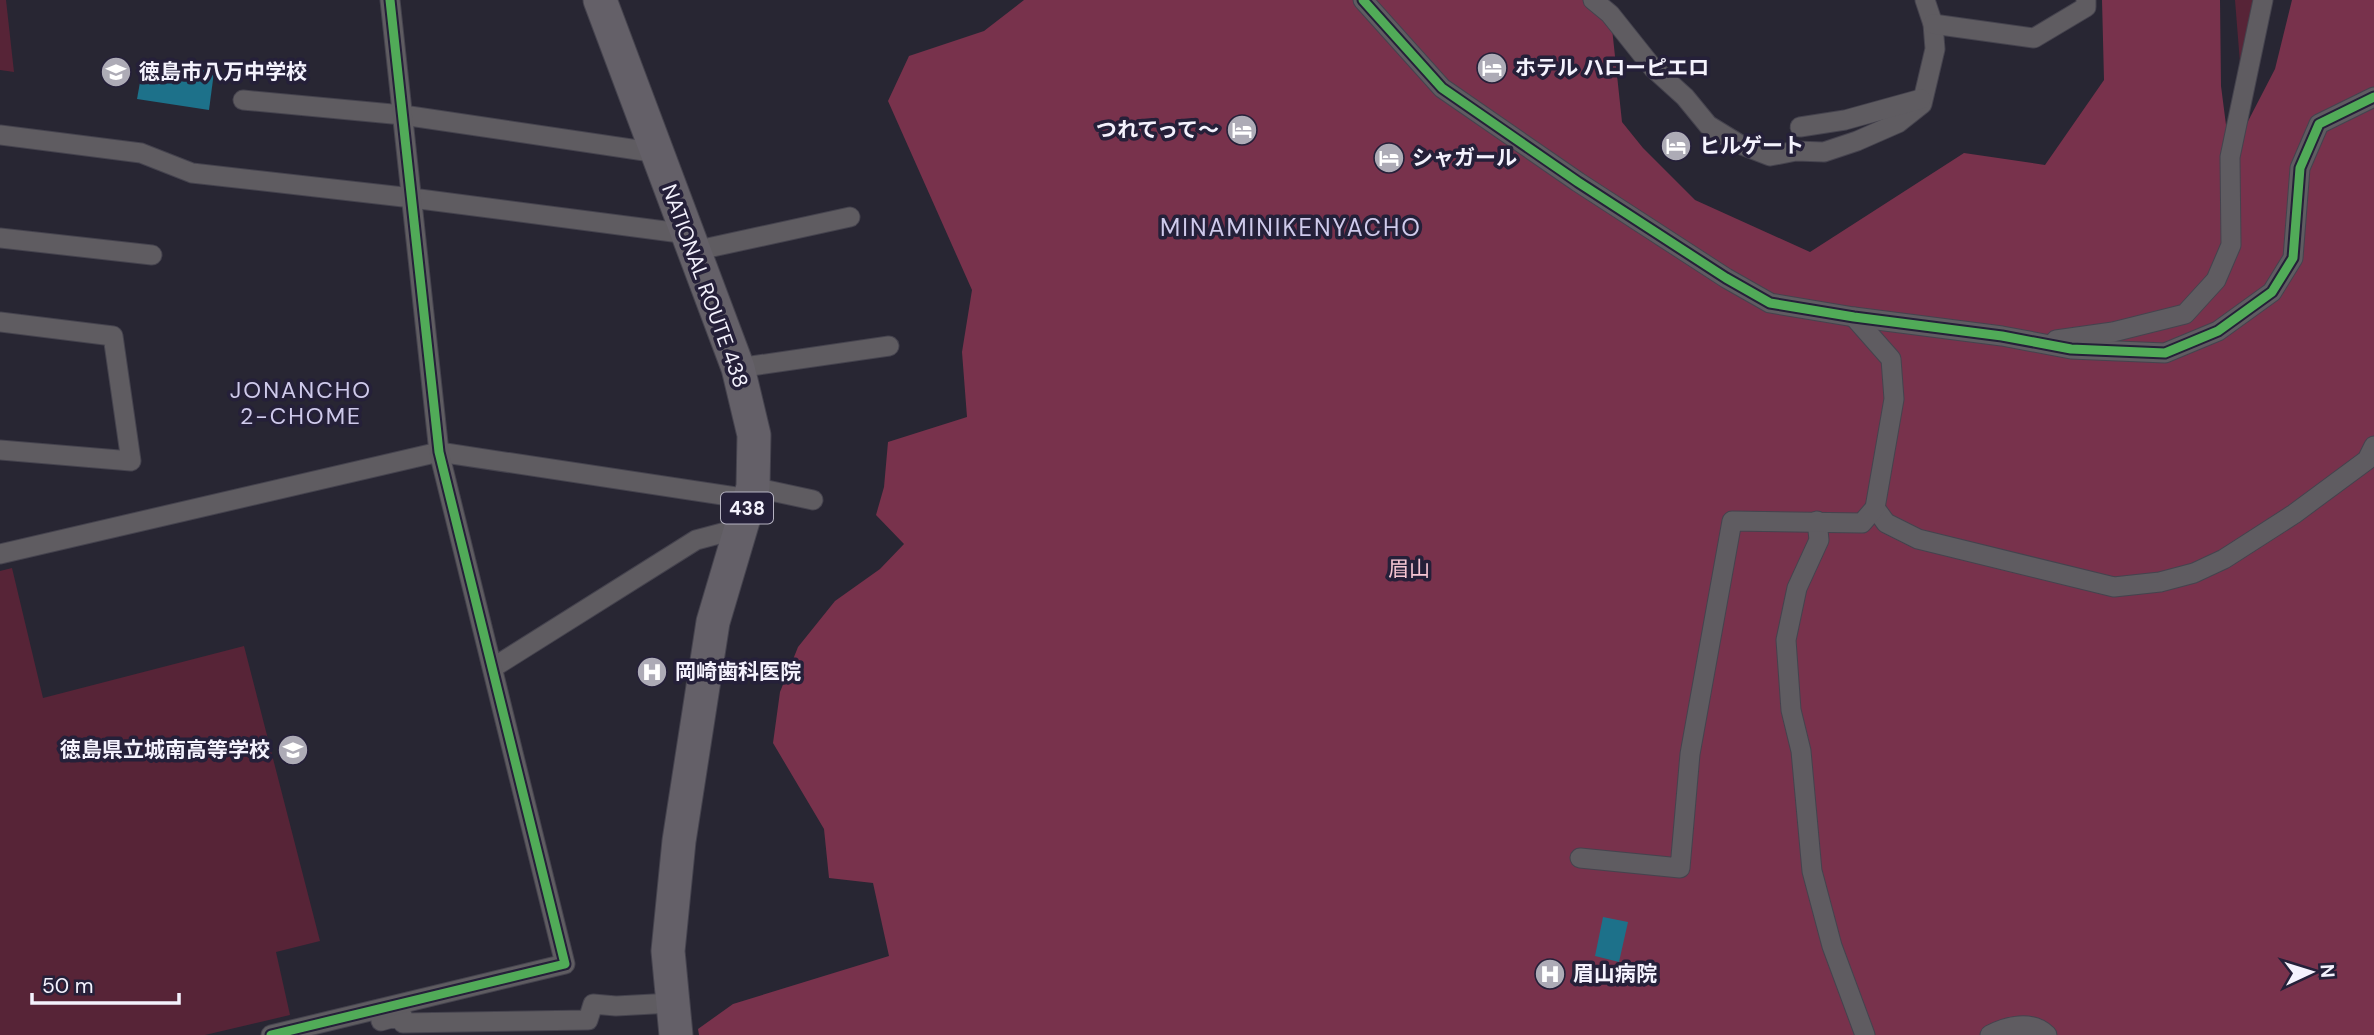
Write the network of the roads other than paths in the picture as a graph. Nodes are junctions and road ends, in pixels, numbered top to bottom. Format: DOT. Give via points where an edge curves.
graph roads {
  1 [pos="390,0"];
  2 [pos="600,0"];
  3 [pos="1363,0"];
  4 [pos="1593,0"];
  5 [pos="1925,0"];
  6 [pos="2086,0"];
  7 [pos="2263,0"];
  8 [pos="1933,24"];
  9 [pos="2374,97"];
  10 [pos="1924,98"];
  11 [pos="243,100"];
  12 [pos="402,115"];
  13 [pos="1800,127"];
  14 [pos="0,135"];
  15 [pos="658,153"];
  16 [pos="412,198"];
  17 [pos="850,217"];
  18 [pos="0,238"];
  19 [pos="691,243"];
  20 [pos="152,255"];
  21 [pos="1854,317"];
  22 [pos="0,322"];
  23 [pos="2037,342"];
  24 [pos="889,346"];
  25 [pos="738,368"];
  26 [pos="2374,446"];
  27 [pos="0,450"];
  28 [pos="439,452"];
  29 [pos="813,500"];
  30 [pos="748,504"];
  31 [pos="1875,508"];
  32 [pos="1817,521"];
  33 [pos="0,554"];
  34 [pos="494,667"];
  35 [pos="1580,858"];
  36 [pos="359,1014"];
  37 [pos="674,1019"];
  38 [pos="271,1035"];
  39 [pos="1865,1035"];
  40 [pos="1990,1035"];
  41 [pos="2047,1035"];
  1 -- 12 [label="street"];
  2 -- 15 [label="highway, NATIONAL ROUTE 438 / 438"];
  3 -- 21 [label="street" via="1442,88 1726,278 1770,303"];
  4 -- 10 [label="street" via="1709,125 1770,156 1796,150 1824,152 1857,141 1898,123"];
  5 -- 8 [label="street"];
  6 -- 8 [label="street" via="2086,7 2034,38"];
  7 -- 23 [label="street" via="2230,157 2231,246 2216,280 2185,314 2113,332"];
  8 -- 10 [label="street" via="1935,49"];
  9 -- 23 [label="street" via="2319,124 2300,168 2293,258 2272,292 2218,331 2165,353 2071,349"];
  10 -- 13 [label="street"];
  11 -- 12 [label="street"];
  12 -- 15 [label="street"];
  12 -- 16 [label="street"];
  14 -- 16 [label="street" via="141,153 192,173"];
  15 -- 19 [label="highway, NATIONAL ROUTE 438 / 438"];
  16 -- 19 [label="street"];
  16 -- 28 [label="street"];
  17 -- 19 [label="street"];
  18 -- 20 [label="street"];
  19 -- 25 [label="highway, NATIONAL ROUTE 438 / 438"];
  21 -- 23 [label="street"];
  21 -- 31 [label="street" via="1891,359 1894,399"];
  22 -- 27 [label="street" via="113,336 131,461"];
  24 -- 25 [label="street"];
  25 -- 30 [label="highway, NATIONAL ROUTE 438 / 438" via="754,435"];
  26 -- 31 [label="street" via="2367,460 2224,559 2160,582 2114,587 1918,539 1886,523"];
  28 -- 30 [label="street"];
  28 -- 33 [label="street"];
  28 -- 34 [label="street"];
  29 -- 30 [label="street"];
  30 -- 34 [label="street"];
  30 -- 37 [label="highway, NATIONAL ROUTE 438 / 438" via="713,622 679,841 668,951"];
  31 -- 32 [label="street" via="1862,523"];
  32 -- 35 [label="street" via="1732,520 1690,754 1680,868"];
  32 -- 39 [label="street" via="1819,540 1797,588 1786,640 1791,710 1801,751 1812,872 1832,946"];
  34 -- 36 [label="street" via="565,964"];
  36 -- 37 [label="street" via="362,1026 402,1015 403,1023 587,1020 593,1004"];
  36 -- 38 [label="street"];
  40 -- 41 [label="street" via="2024,1025"];
}
